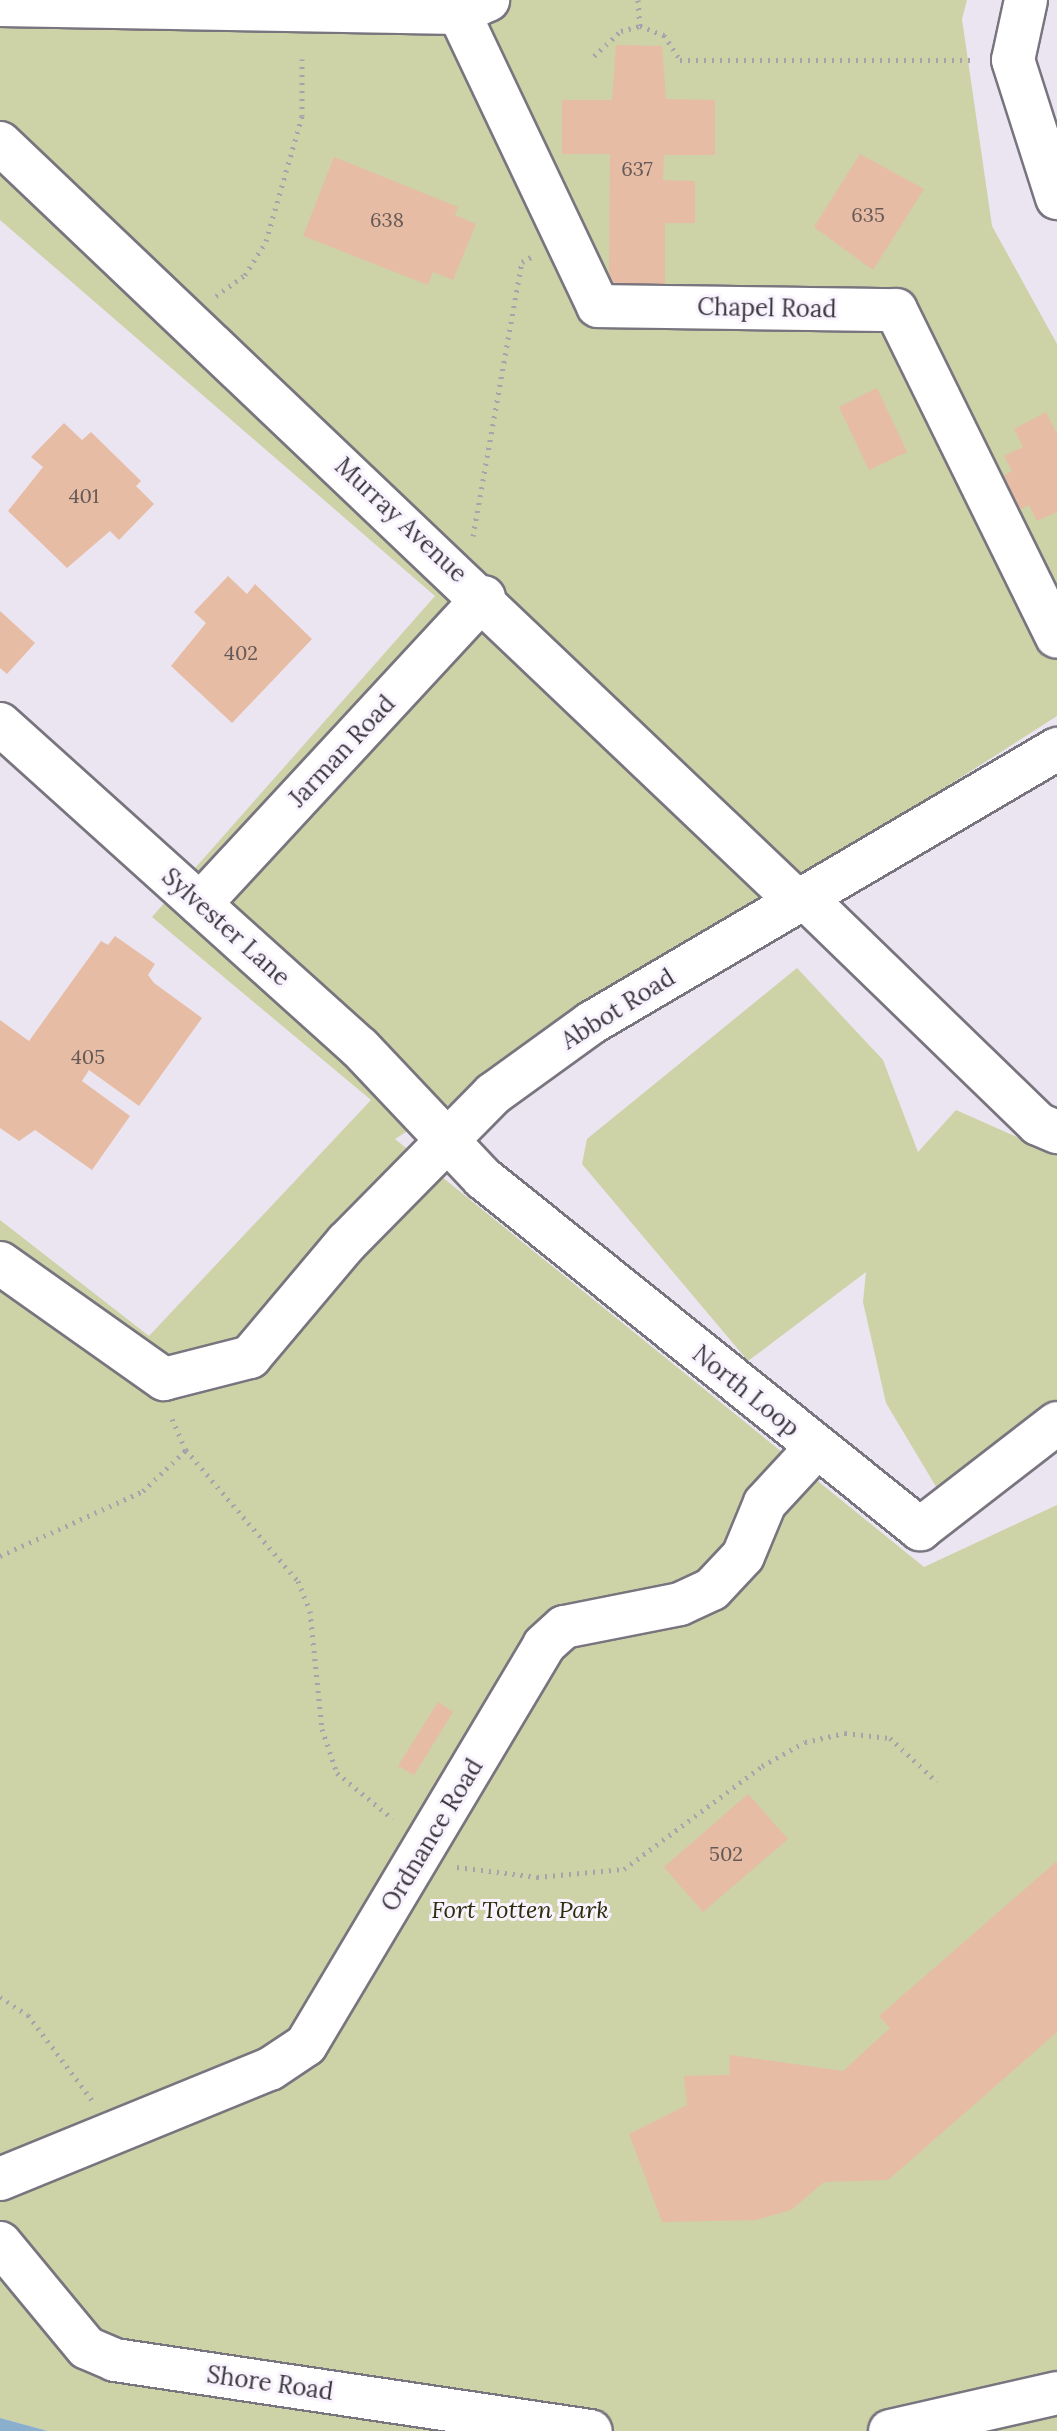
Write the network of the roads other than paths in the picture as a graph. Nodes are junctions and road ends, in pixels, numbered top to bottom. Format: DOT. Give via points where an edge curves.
graph roads {
  1 [pos="1026,0"];
  2 [pos="22,3"];
  3 [pos="474,6"];
  4 [pos="0,143"];
  5 [pos="1057,198"];
  6 [pos="484,597"];
  7 [pos="1057,637"];
  8 [pos="0,724"];
  9 [pos="1057,749"];
  10 [pos="801,899"];
  11 [pos="200,904"];
  12 [pos="1057,1132"];
  13 [pos="445,1138"];
  14 [pos="0,1263"];
  15 [pos="1057,1423"];
  16 [pos="816,1448"];
  17 [pos="0,2179"];
  18 [pos="0,2243"];
  19 [pos="1057,2393"];
  20 [pos="591,2431"];
  21 [pos="890,2431"];
  1 -- 5 [label="street" via="1013,60"];
  2 -- 3 [label="street"];
  3 -- 7 [label="street, Chapel Road" via="598,306 896,310"];
  4 -- 6 [label="street, Murray Avenue"];
  6 -- 10 [label="street, Murray Avenue"];
  6 -- 11 [label="street, Jarman Road"];
  8 -- 11 [label="street, Sylvester Lane"];
  9 -- 10 [label="street, Abbot Road"];
  10 -- 12 [label="street" via="1038,1124"];
  10 -- 13 [label="street, Abbot Road" via="591,1023"];
  11 -- 13 [label="street, Sylvester Lane" via="360,1048"];
  13 -- 14 [label="street, Abbot Road" via="250,1357 164,1391"];
  13 -- 16 [label="street, North Loop" via="483,1178"];
  15 -- 16 [label="street, North Loop" via="920,1529"];
  16 -- 17 [label="street, Ordnance Road" via="765,1503 743,1556 712,1589 680,1604 564,1627 544,1645 306,2045 270,2069"];
  18 -- 20 [label="street, Shore Road" via="87,2348 115,2360"];
  19 -- 21 [label="street"];
}
